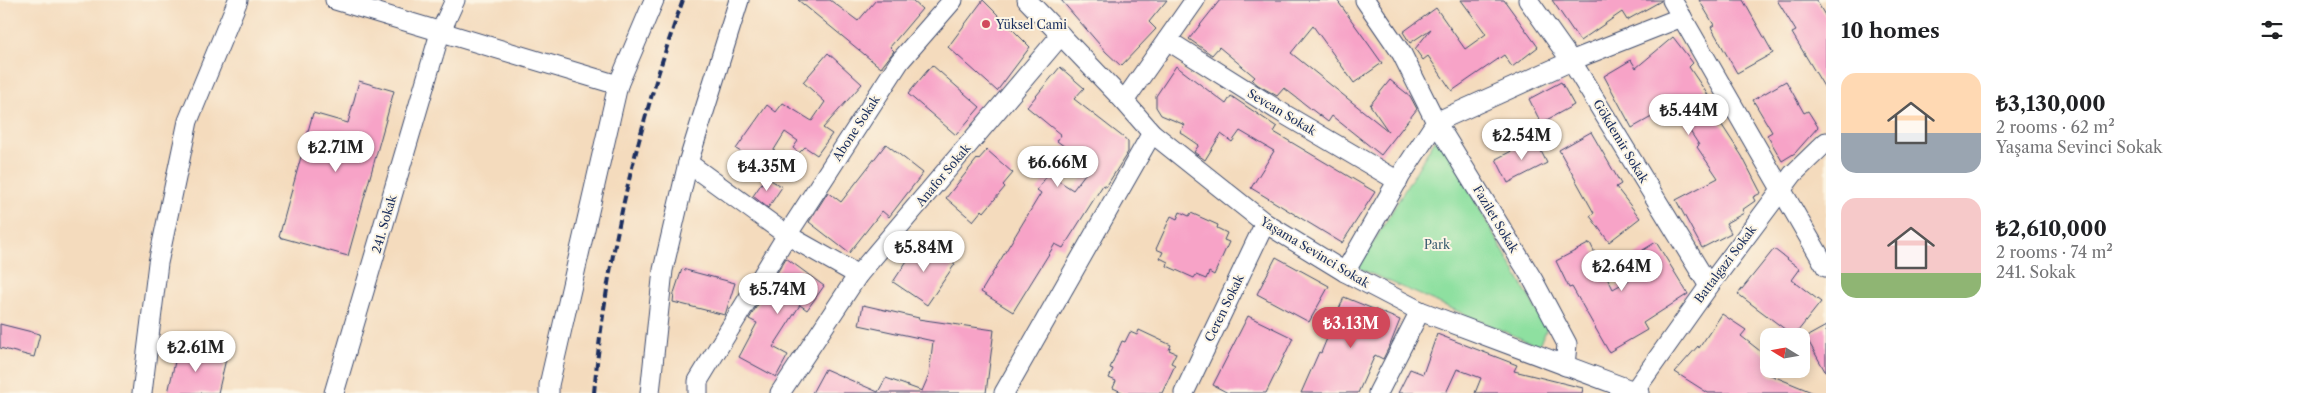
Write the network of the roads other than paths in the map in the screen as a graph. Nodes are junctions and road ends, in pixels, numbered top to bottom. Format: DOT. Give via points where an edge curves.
graph roads {
  1 [pos="238,0"];
  2 [pos="335,0"];
  3 [pos="455,0"];
  4 [pos="654,0"];
  5 [pos="739,0"];
  6 [pos="953,0"];
  7 [pos="1027,0"];
  8 [pos="1195,0"];
  9 [pos="1364,0"];
  10 [pos="1528,0"];
  11 [pos="1672,0"];
  12 [pos="1682,17"];
  13 [pos="440,33"];
  14 [pos="1061,35"];
  15 [pos="1167,40"];
  16 [pos="1572,62"];
  17 [pos="618,85"];
  18 [pos="1124,101"];
  19 [pos="1436,122"];
  20 [pos="1152,133"];
  21 [pos="1826,142"];
  22 [pos="688,163"];
  23 [pos="1398,181"];
  24 [pos="1781,189"];
  25 [pos="1265,223"];
  26 [pos="787,235"];
  27 [pos="1826,267"];
  28 [pos="1344,272"];
  29 [pos="858,275"];
  30 [pos="1709,286"];
  31 [pos="1420,311"];
  32 [pos="1565,366"];
  33 [pos="1635,392"];
  34 [pos="142,393"];
  35 [pos="334,393"];
  36 [pos="549,393"];
  37 [pos="650,393"];
  38 [pos="698,393"];
  39 [pos="780,393"];
  40 [pos="1004,393"];
  41 [pos="1184,393"];
  42 [pos="1378,393"];
  1 -- 34 [label="street" via="188,121 158,263"];
  2 -- 13 [label="street"];
  3 -- 13 [label="street, 241. Sokak"];
  4 -- 17 [label="street"];
  5 -- 22 [label="street"];
  6 -- 26 [label="street, Abone Sokak" via="900,61"];
  7 -- 14 [label="street, Yaşama Sevinci Sokak"];
  8 -- 15 [label="street"];
  9 -- 19 [label="street, Fazilet Sokak" via="1402,54"];
  10 -- 16 [label="street, Gökdemir Sokak"];
  11 -- 12 [label="street"];
  12 -- 16 [label="street"];
  12 -- 24 [label="street"];
  13 -- 17 [label="street"];
  13 -- 35 [label="street, 241. Sokak"];
  14 -- 18 [label="street, Yaşama Sevinci Sokak"];
  14 -- 29 [label="street, Anafor Sokak"];
  15 -- 18 [label="street"];
  15 -- 23 [label="street, Sevcan Sokak"];
  16 -- 19 [label="street"];
  16 -- 30 [label="street, Gökdemir Sokak"];
  17 -- 36 [label="street"];
  18 -- 20 [label="street, Yaşama Sevinci Sokak"];
  19 -- 23 [label="street"];
  19 -- 32 [label="street, Fazilet Sokak" via="1533,280 1567,344"];
  20 -- 25 [label="street, Yaşama Sevinci Sokak"];
  20 -- 40 [label="street"];
  21 -- 24 [label="street, Battalgazi Sokak"];
  22 -- 26 [label="street"];
  22 -- 37 [label="street" via="663,270"];
  23 -- 28 [label="street"];
  24 -- 27 [label="street"];
  24 -- 30 [label="street, Battalgazi Sokak"];
  25 -- 28 [label="street, Yaşama Sevinci Sokak"];
  25 -- 41 [label="street, Ceren Sokak"];
  26 -- 29 [label="street"];
  26 -- 38 [label="street, Abone Sokak" via="698,380"];
  28 -- 31 [label="street, Yaşama Sevinci Sokak"];
  29 -- 39 [label="street, Anafor Sokak"];
  30 -- 33 [label="street, Battalgazi Sokak"];
  31 -- 32 [label="street, Yaşama Sevinci Sokak"];
  31 -- 42 [label="street"];
  32 -- 33 [label="street, Yaşama Sevinci Sokak"];
}
